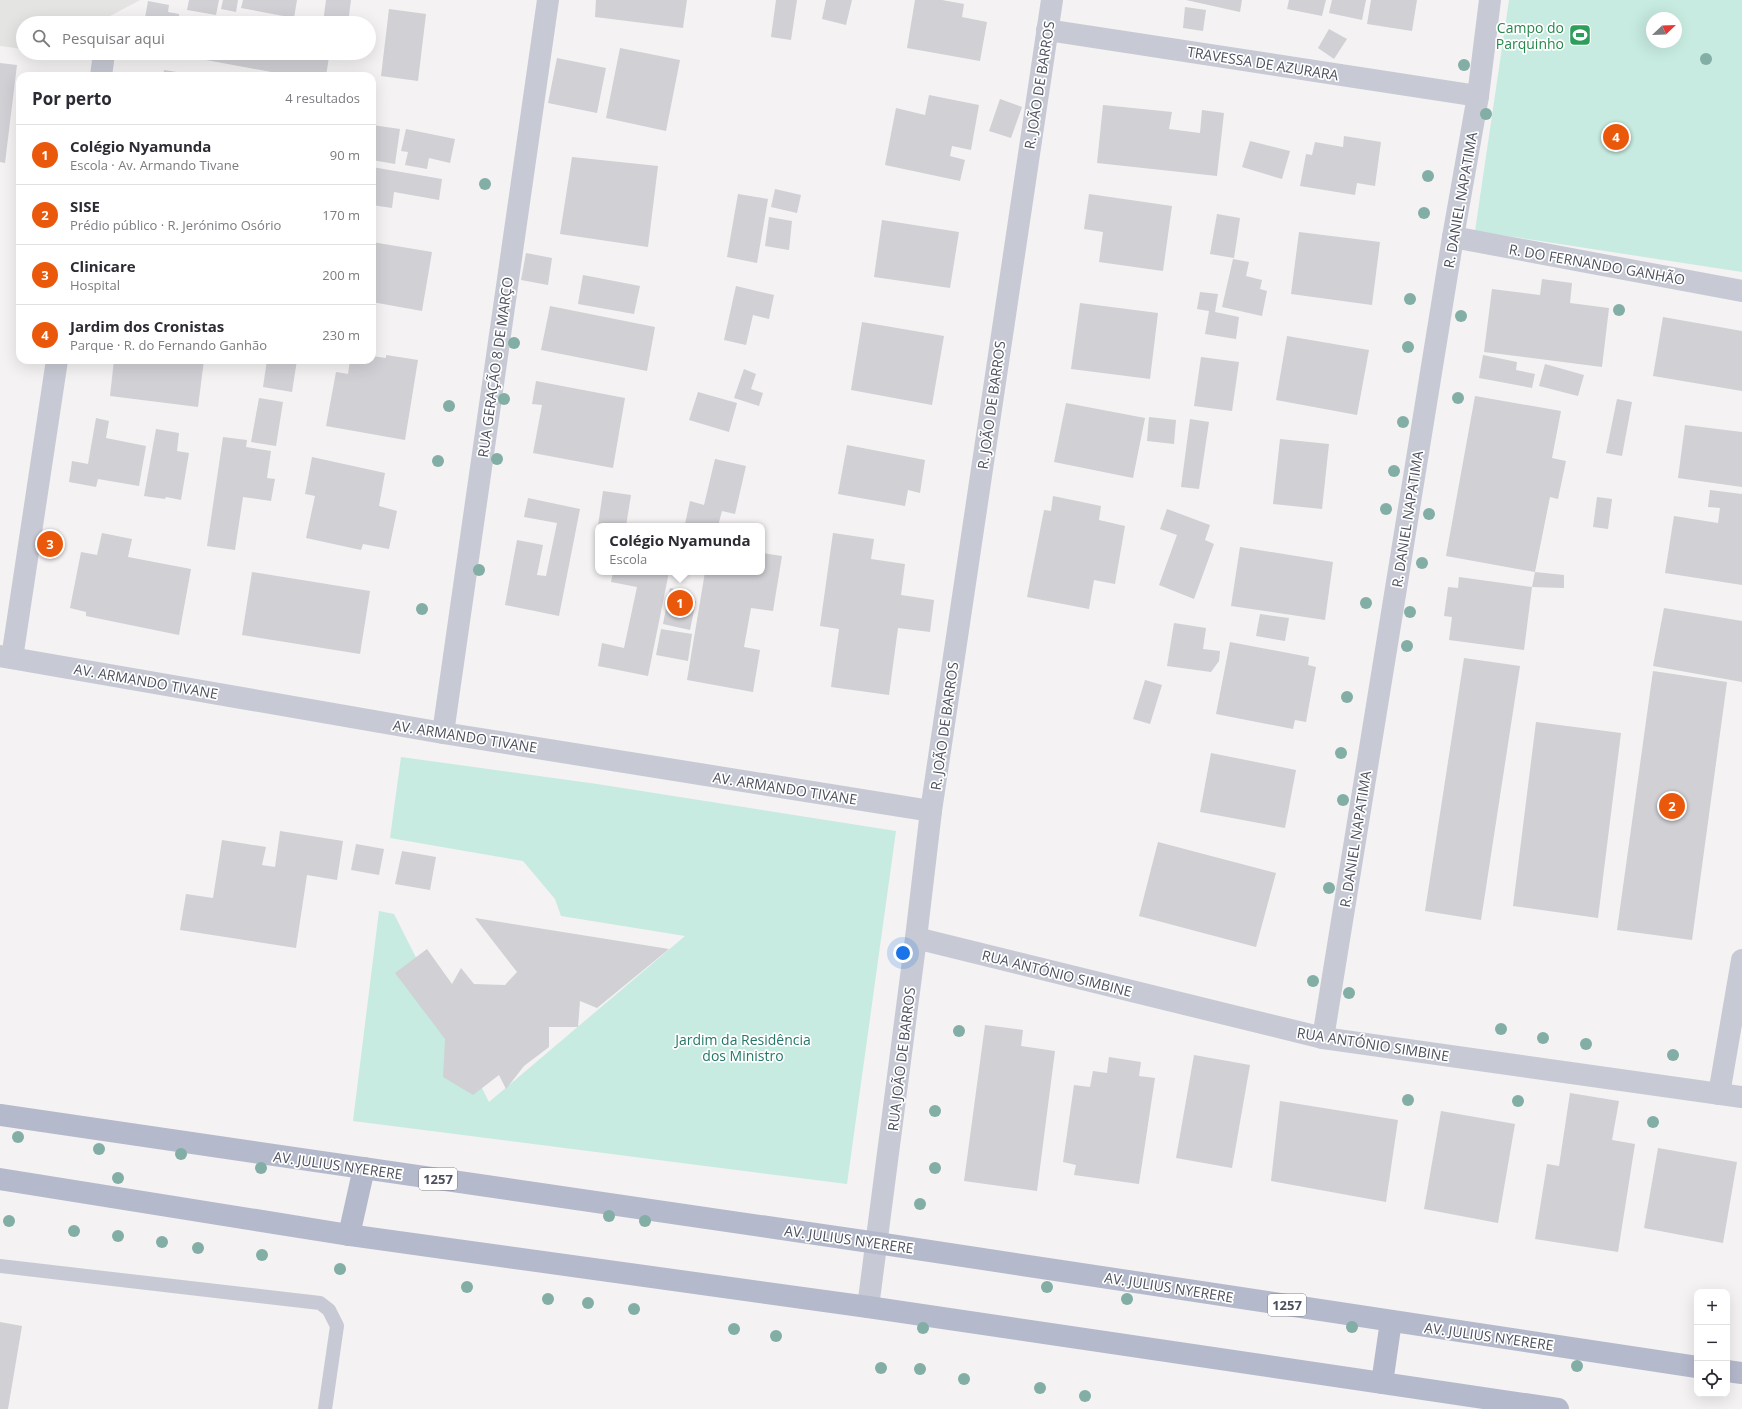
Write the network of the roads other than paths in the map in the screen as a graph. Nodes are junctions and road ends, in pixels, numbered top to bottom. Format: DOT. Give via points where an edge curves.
graph roads {
  1 [pos="548,0"];
  2 [pos="1052,0"];
  3 [pos="1490,0"];
  4 [pos="1047,30"];
  5 [pos="103,60"];
  6 [pos="102,72"];
  7 [pos="1478,96"];
  8 [pos="1453,237"];
  9 [pos="1742,290"];
  10 [pos="56,364"];
  11 [pos="6,657"];
  12 [pos="443,733"];
  13 [pos="931,811"];
  14 [pos="916,938"];
  15 [pos="1742,960"];
  16 [pos="1322,1038"];
  17 [pos="1719,1094"];
  18 [pos="1742,1098"];
  19 [pos="0,1115"];
  20 [pos="364,1168"];
  21 [pos="0,1179"];
  22 [pos="350,1236"];
  23 [pos="877,1243"];
  24 [pos="0,1266"];
  25 [pos="868,1307"];
  26 [pos="1391,1321"];
  27 [pos="1694,1367"];
  28 [pos="1730,1371"];
  29 [pos="1742,1373"];
  30 [pos="1382,1383"];
  31 [pos="325,1409"];
  32 [pos="1558,1409"];
  1 -- 12 [label="street, RUA GERAÇÃO 8 DE MARÇO"];
  2 -- 4 [label="street, R. JOÃO DE BARROS"];
  3 -- 7 [label="street, R. DANIEL NAPATIMA"];
  4 -- 7 [label="street, TRAVESSA DE AZURARA"];
  4 -- 13 [label="street, R. JOÃO DE BARROS"];
  5 -- 6 [label="street"];
  7 -- 8 [label="street, R. DANIEL NAPATIMA"];
  8 -- 9 [label="street, R. DO FERNANDO GANHÃO"];
  8 -- 16 [label="street, R. DANIEL NAPATIMA"];
  10 -- 11 [label="street"];
  11 -- 12 [label="street, AV. ARMANDO TIVANE"];
  12 -- 13 [label="street, AV. ARMANDO TIVANE"];
  13 -- 14 [label="street, RUA JOÃO DE BARROS"];
  14 -- 16 [label="street, RUA ANTÓNIO SIMBINE"];
  14 -- 23 [label="street, RUA JOÃO DE BARROS"];
  15 -- 17 [label="street"];
  16 -- 17 [label="street, RUA ANTÓNIO SIMBINE"];
  17 -- 18 [label="street, RUA ANTÓNIO SIMBINE"];
  19 -- 20 [label="main road, AV. JULIUS NYERERE / 1257"];
  20 -- 22 [label="main road"];
  20 -- 23 [label="main road, AV. JULIUS NYERERE / 1257"];
  21 -- 22 [label="main road"];
  22 -- 25 [label="main road"];
  23 -- 25 [label="street, RUA JOÃO DE BARROS"];
  23 -- 26 [label="main road, AV. JULIUS NYERERE / 1257"];
  24 -- 31 [label="lane" via="320,1303 329,1310 337,1326"];
  25 -- 30 [label="main road"];
  26 -- 27 [label="main road, AV. JULIUS NYERERE / 1257"];
  26 -- 30 [label="main road"];
  28 -- 29 [label="main road"];
  30 -- 32 [label="main road"];
}
